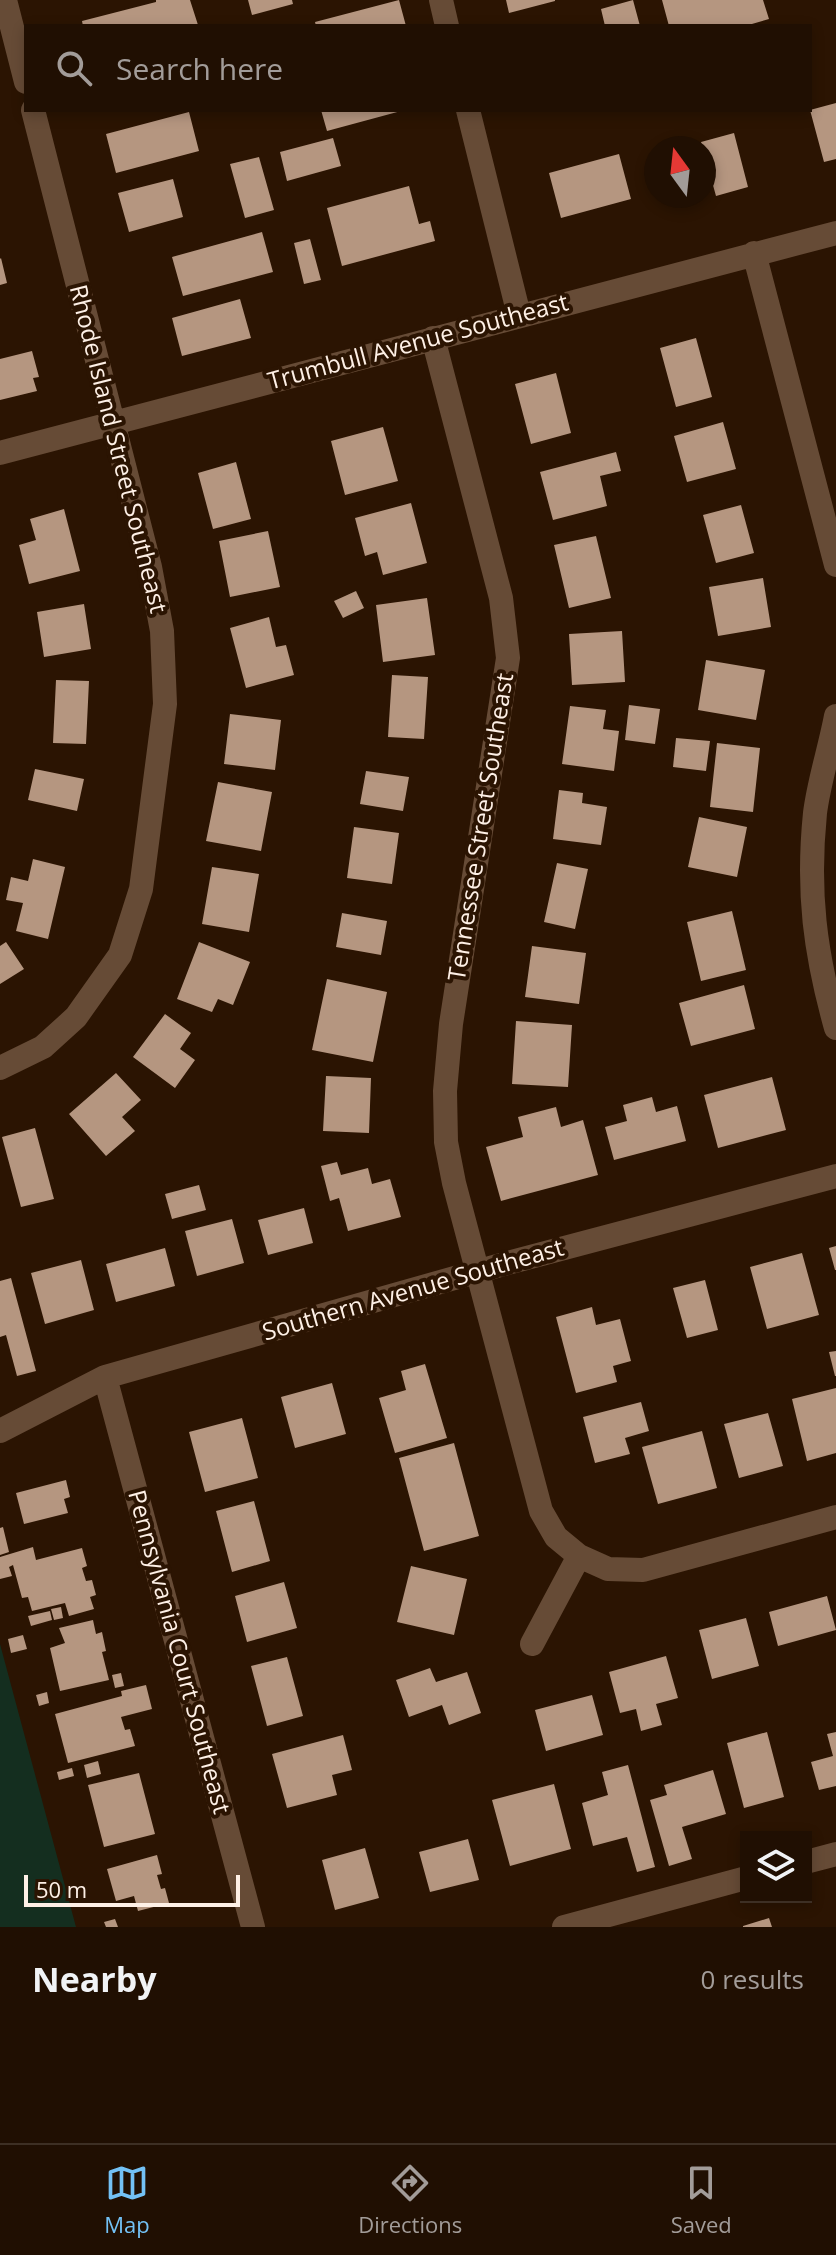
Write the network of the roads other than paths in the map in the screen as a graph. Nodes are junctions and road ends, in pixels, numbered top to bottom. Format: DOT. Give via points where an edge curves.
graph roads {
  1 [pos="5,0"];
  2 [pos="441,0"];
  3 [pos="447,24"];
  4 [pos="24,74"];
  5 [pos="34,112"];
  6 [pos="468,112"];
  7 [pos="836,233"];
  8 [pos="754,253"];
  9 [pos="519,315"];
  10 [pos="433,338"];
  11 [pos="114,423"];
  12 [pos="0,453"];
  13 [pos="836,565"];
  14 [pos="836,716"];
  15 [pos="836,1028"];
  16 [pos="0,1068"];
  17 [pos="836,1176"];
  18 [pos="477,1272"];
  19 [pos="105,1377"];
  20 [pos="0,1431"];
  21 [pos="836,1517"];
  22 [pos="579,1556"];
  23 [pos="532,1644"];
  24 [pos="836,1854"];
  25 [pos="812,1860"];
  26 [pos="740,1880"];
  27 [pos="253,1927"];
  28 [pos="564,1927"];
  1 -- 4 [label="street"];
  2 -- 3 [label="street"];
  5 -- 11 [label="street, Rhode Island Street Southeast"];
  6 -- 9 [label="street"];
  7 -- 8 [label="street, Trumbull Avenue Southeast"];
  8 -- 9 [label="street, Trumbull Avenue Southeast"];
  8 -- 13 [label="street"];
  9 -- 10 [label="street, Trumbull Avenue Southeast"];
  10 -- 11 [label="street, Trumbull Avenue Southeast"];
  10 -- 18 [label="street, Tennessee Street Southeast" via="501,598 508,658 465,920 445,1091 446,1142"];
  11 -- 12 [label="street, Trumbull Avenue Southeast"];
  11 -- 16 [label="street, Rhode Island Street Southeast" via="162,631 165,704 141,889 120,955 76,1017 43,1047"];
  14 -- 15 [label="street" via="816,811 811,901 817,953"];
  17 -- 18 [label="street, Southern Avenue Southeast"];
  18 -- 19 [label="street, Southern Avenue Southeast"];
  18 -- 22 [label="street, Tennessee Street Southeast" via="541,1511 556,1537"];
  19 -- 20 [label="street, Southern Avenue Southeast"];
  19 -- 27 [label="street, Pennsylvania Court Southeast"];
  21 -- 22 [label="street" via="643,1570 608,1569"];
  22 -- 23 [label="street"];
  24 -- 25 [label="street"];
  26 -- 28 [label="street"];
}
